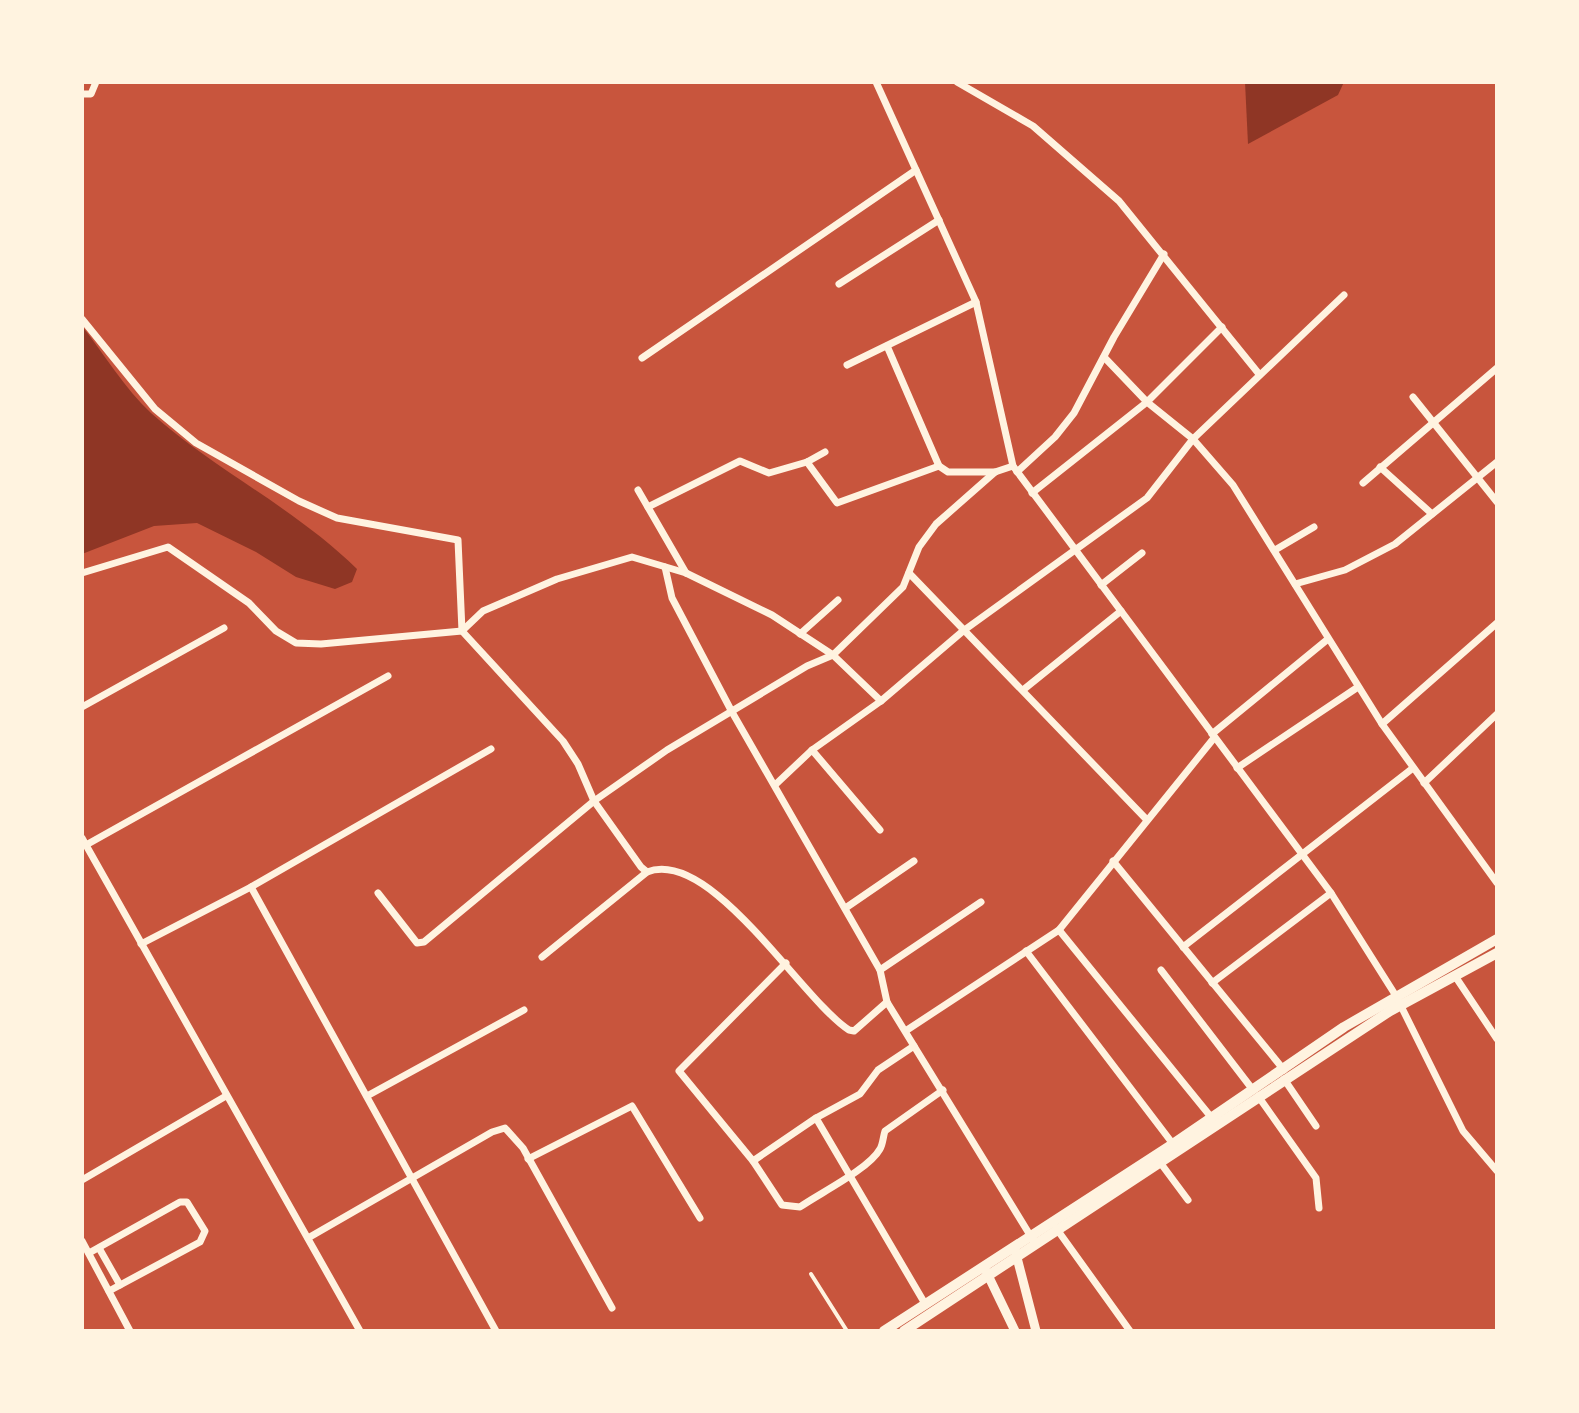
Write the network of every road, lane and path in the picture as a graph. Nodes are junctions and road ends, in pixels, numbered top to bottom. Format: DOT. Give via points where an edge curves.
graph roads {
  1 [pos="96,82"];
  2 [pos="876,82"];
  3 [pos="957,82"];
  4 [pos="82,94"];
  5 [pos="916,170"];
  6 [pos="939,220"];
  7 [pos="1164,254"];
  8 [pos="839,284"];
  9 [pos="1344,295"];
  10 [pos="976,302"];
  11 [pos="82,319"];
  12 [pos="1222,327"];
  13 [pos="887,346"];
  14 [pos="1104,357"];
  15 [pos="642,358"];
  16 [pos="847,365"];
  17 [pos="1497,368"];
  18 [pos="1259,374"];
  19 [pos="1413,397"];
  20 [pos="1147,402"];
  21 [pos="1432,421"];
  22 [pos="1193,439"];
  23 [pos="825,452"];
  24 [pos="807,462"];
  25 [pos="1497,462"];
  26 [pos="939,466"];
  27 [pos="1380,467"];
  28 [pos="1015,469"];
  29 [pos="995,472"];
  30 [pos="1478,478"];
  31 [pos="1363,483"];
  32 [pos="638,490"];
  33 [pos="1032,493"];
  34 [pos="1497,502"];
  35 [pos="648,507"];
  36 [pos="1432,514"];
  37 [pos="1314,527"];
  38 [pos="1275,550"];
  39 [pos="1076,552"];
  40 [pos="1142,553"];
  41 [pos="665,567"];
  42 [pos="82,573"];
  43 [pos="686,573"];
  44 [pos="909,573"];
  45 [pos="1295,584"];
  46 [pos="1101,585"];
  47 [pos="838,600"];
  48 [pos="1121,611"];
  49 [pos="1497,623"];
  50 [pos="224,628"];
  51 [pos="462,631"];
  52 [pos="963,631"];
  53 [pos="800,634"];
  54 [pos="1328,639"];
  55 [pos="833,655"];
  56 [pos="388,676"];
  57 [pos="1358,687"];
  58 [pos="1023,690"];
  59 [pos="881,701"];
  60 [pos="82,707"];
  61 [pos="732,712"];
  62 [pos="1497,714"];
  63 [pos="1382,724"];
  64 [pos="1213,736"];
  65 [pos="491,749"];
  66 [pos="812,750"];
  67 [pos="1237,768"];
  68 [pos="1413,768"];
  69 [pos="1424,783"];
  70 [pos="775,785"];
  71 [pos="594,801"];
  72 [pos="1147,820"];
  73 [pos="880,830"];
  74 [pos="84,841"];
  75 [pos="1302,854"];
  76 [pos="914,861"];
  77 [pos="1113,861"];
  78 [pos="647,872"];
  79 [pos="1497,883"];
  80 [pos="251,887"];
  81 [pos="378,893"];
  82 [pos="1331,893"];
  83 [pos="981,902"];
  84 [pos="847,907"];
  85 [pos="1059,930"];
  86 [pos="1497,939"];
  87 [pos="141,944"];
  88 [pos="1183,947"];
  89 [pos="1026,951"];
  90 [pos="1497,953"];
  91 [pos="542,957"];
  92 [pos="786,963"];
  93 [pos="880,970"];
  94 [pos="1161,970"];
  95 [pos="1455,976"];
  96 [pos="1212,983"];
  97 [pos="1398,1001"];
  98 [pos="887,1002"];
  99 [pos="524,1010"];
  100 [pos="907,1030"];
  101 [pos="1497,1039"];
  102 [pos="914,1046"];
  103 [pos="1284,1074"];
  104 [pos="943,1090"];
  105 [pos="1255,1093"];
  106 [pos="226,1096"];
  107 [pos="367,1096"];
  108 [pos="1211,1117"];
  109 [pos="816,1118"];
  110 [pos="1316,1126"];
  111 [pos="1173,1144"];
  112 [pos="528,1159"];
  113 [pos="753,1161"];
  114 [pos="1159,1161"];
  115 [pos="1497,1171"];
  116 [pos="848,1174"];
  117 [pos="414,1179"];
  118 [pos="82,1180"];
  119 [pos="1188,1200"];
  120 [pos="1319,1208"];
  121 [pos="700,1218"];
  122 [pos="1050,1220"];
  123 [pos="1058,1231"];
  124 [pos="1030,1234"];
  125 [pos="308,1238"];
  126 [pos="82,1241"];
  127 [pos="1037,1245"];
  128 [pos="99,1248"];
  129 [pos="1016,1252"];
  130 [pos="89,1253"];
  131 [pos="986,1272"];
  132 [pos="811,1274"];
  133 [pos="120,1285"];
  134 [pos="109,1291"];
  135 [pos="924,1302"];
  136 [pos="612,1308"];
  137 [pos="130,1331"];
  138 [pos="360,1331"];
  139 [pos="496,1331"];
  140 [pos="847,1331"];
  141 [pos="884,1331"];
  142 [pos="904,1331"];
  143 [pos="1015,1331"];
  144 [pos="1036,1331"];
  145 [pos="1130,1331"];
  1 -- 4 [label="street" via="91,94"];
  2 -- 5 [label="street"];
  3 -- 7 [label="street" via="1033,126 1119,201"];
  5 -- 6 [label="street"];
  5 -- 15 [label="street"];
  6 -- 8 [label="street"];
  6 -- 10 [label="street"];
  7 -- 12 [label="street"];
  7 -- 14 [label="street"];
  9 -- 18 [label="street"];
  10 -- 13 [label="street"];
  10 -- 28 [label="street"];
  11 -- 51 [label="street" via="155,409 196,443 337,518 458,540"];
  12 -- 18 [label="street"];
  12 -- 20 [label="street"];
  13 -- 16 [label="street"];
  13 -- 26 [label="street"];
  14 -- 20 [label="street"];
  14 -- 28 [label="street" via="1055,437"];
  17 -- 21 [label="street"];
  18 -- 22 [label="street"];
  19 -- 21 [label="street"];
  20 -- 22 [label="street"];
  20 -- 33 [label="street"];
  21 -- 27 [label="street"];
  21 -- 30 [label="street"];
  22 -- 38 [label="street" via="1233,485"];
  22 -- 39 [label="street" via="1147,498"];
  23 -- 24 [label="street"];
  24 -- 26 [label="street" via="837,503"];
  24 -- 35 [label="street" via="769,473 740,461"];
  25 -- 30 [label="street"];
  26 -- 29 [label="street" via="948,472"];
  27 -- 31 [label="street"];
  27 -- 36 [label="street"];
  28 -- 29 [label="street"];
  28 -- 33 [label="street"];
  29 -- 44 [label="street" via="936,524"];
  30 -- 34 [label="street"];
  30 -- 36 [label="street"];
  32 -- 35 [label="street"];
  33 -- 39 [label="street"];
  35 -- 43 [label="street"];
  36 -- 45 [label="street" via="1395,544 1345,570"];
  37 -- 38 [label="street"];
  38 -- 45 [label="street"];
  39 -- 46 [label="street"];
  39 -- 52 [label="street"];
  40 -- 46 [label="street"];
  41 -- 43 [label="street"];
  41 -- 51 [label="street" via="632,557 577,571 483,611"];
  41 -- 61 [label="street" via="672,598"];
  42 -- 51 [label="street" via="168,547 296,643"];
  43 -- 53 [label="street"];
  44 -- 52 [label="street"];
  44 -- 55 [label="street" via="886,606"];
  45 -- 54 [label="street"];
  46 -- 48 [label="street"];
  47 -- 53 [label="street"];
  48 -- 58 [label="street"];
  48 -- 64 [label="street"];
  49 -- 63 [label="street"];
  50 -- 60 [label="street"];
  51 -- 71 [label="street" via="563,741"];
  52 -- 58 [label="street"];
  52 -- 59 [label="street"];
  53 -- 55 [label="street"];
  54 -- 57 [label="street"];
  54 -- 64 [label="street"];
  55 -- 59 [label="street"];
  55 -- 61 [label="street"];
  56 -- 74 [label="street"];
  57 -- 63 [label="street"];
  57 -- 67 [label="street"];
  58 -- 72 [label="street"];
  59 -- 66 [label="street"];
  61 -- 70 [label="street"];
  61 -- 71 [label="street"];
  62 -- 69 [label="street"];
  63 -- 68 [label="street"];
  64 -- 67 [label="street"];
  64 -- 72 [label="street"];
  65 -- 80 [label="street"];
  66 -- 70 [label="street"];
  66 -- 73 [label="street"];
  67 -- 75 [label="street"];
  68 -- 69 [label="street"];
  68 -- 75 [label="street"];
  69 -- 79 [label="street"];
  70 -- 84 [label="street"];
  71 -- 78 [label="street"];
  71 -- 81 [label="street" via="424,942 417,943"];
  72 -- 77 [label="street"];
  74 -- 87 [label="street"];
  75 -- 82 [label="street"];
  75 -- 88 [label="street"];
  76 -- 84 [label="street"];
  77 -- 85 [label="street"];
  77 -- 88 [label="street"];
  78 -- 91 [label="street"];
  78 -- 92 [label="street" via="668,869 692,876"];
  80 -- 87 [label="street"];
  80 -- 107 [label="street"];
  82 -- 96 [label="street"];
  82 -- 97 [label="street"];
  83 -- 93 [label="street"];
  84 -- 93 [label="street"];
  85 -- 89 [label="street"];
  85 -- 108 [label="street"];
  86 -- 97 [label="main road"];
  87 -- 106 [label="street"];
  88 -- 96 [label="street"];
  89 -- 100 [label="street"];
  89 -- 111 [label="street"];
  90 -- 95 [label="main road"];
  92 -- 98 [label="street" via="849,1030"];
  92 -- 113 [label="street" via="679,1071"];
  93 -- 98 [label="street"];
  94 -- 105 [label="street"];
  95 -- 97 [label="main road"];
  95 -- 101 [label="street"];
  96 -- 103 [label="street"];
  97 -- 103 [label="main road"];
  97 -- 115 [label="street" via="1463,1131"];
  98 -- 100 [label="street"];
  99 -- 107 [label="street"];
  100 -- 102 [label="street"];
  102 -- 104 [label="street"];
  102 -- 109 [label="street" via="878,1070 860,1094"];
  103 -- 105 [label="main road"];
  103 -- 110 [label="street"];
  104 -- 116 [label="street" via="885,1131 875,1155"];
  104 -- 124 [label="street"];
  105 -- 108 [label="main road"];
  105 -- 114 [label="main road"];
  105 -- 120 [label="street" via="1316,1178"];
  106 -- 118 [label="street"];
  106 -- 125 [label="street"];
  107 -- 117 [label="street"];
  108 -- 111 [label="main road"];
  109 -- 113 [label="street"];
  109 -- 116 [label="street"];
  111 -- 122 [label="main road"];
  112 -- 117 [label="street" via="505,1128"];
  112 -- 121 [label="street" via="632,1106"];
  112 -- 136 [label="street"];
  113 -- 116 [label="street" via="782,1205 793,1209"];
  114 -- 119 [label="street"];
  114 -- 123 [label="main road"];
  116 -- 135 [label="street"];
  117 -- 125 [label="street"];
  117 -- 139 [label="street"];
  122 -- 123 [label="street"];
  122 -- 124 [label="main road"];
  123 -- 127 [label="main road"];
  123 -- 145 [label="street"];
  124 -- 127 [label="street"];
  124 -- 129 [label="main road"];
  125 -- 138 [label="street"];
  126 -- 130 [label="street"];
  127 -- 129 [label="main road"];
  128 -- 130 [label="street"];
  128 -- 133 [label="street"];
  128 -- 133 [label="street" via="184,1201 205,1231 200,1242"];
  129 -- 131 [label="main road"];
  129 -- 144 [label="street"];
  130 -- 134 [label="street"];
  131 -- 135 [label="main road"];
  131 -- 142 [label="main road"];
  131 -- 143 [label="street"];
  132 -- 140 [label="lane"];
  133 -- 134 [label="street"];
  134 -- 137 [label="street"];
  135 -- 141 [label="main road"];
}
